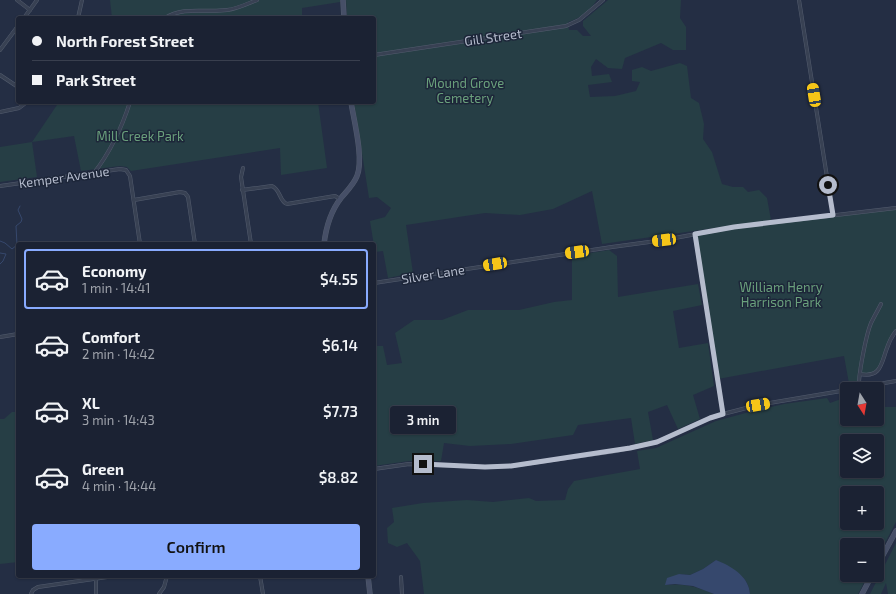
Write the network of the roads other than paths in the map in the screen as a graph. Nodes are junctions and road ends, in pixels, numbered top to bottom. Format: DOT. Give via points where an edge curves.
graph roads {
  1 [pos="17,0"];
  2 [pos="37,0"];
  3 [pos="82,0"];
  4 [pos="257,0"];
  5 [pos="343,0"];
  6 [pos="799,0"];
  7 [pos="601,1"];
  8 [pos="30,10"];
  9 [pos="26,16"];
  10 [pos="78,16"];
  11 [pos="168,16"];
  12 [pos="344,16"];
  13 [pos="16,29"];
  14 [pos="0,50"];
  15 [pos="376,55"];
  16 [pos="0,75"];
  17 [pos="16,86"];
  18 [pos="24,104"];
  19 [pos="129,104"];
  20 [pos="351,104"];
  21 [pos="0,112"];
  22 [pos="243,168"];
  23 [pos="94,173"];
  24 [pos="0,186"];
  25 [pos="242,190"];
  26 [pos="340,199"];
  27 [pos="134,200"];
  28 [pos="896,208"];
  29 [pos="833,215"];
  30 [pos="695,234"];
  31 [pos="140,242"];
  32 [pos="196,242"];
  33 [pos="251,242"];
  34 [pos="324,242"];
  35 [pos="376,283"];
  36 [pos="881,304"];
  37 [pos="896,331"];
  38 [pos="16,334"];
  39 [pos="0,337"];
  40 [pos="860,374"];
  41 [pos="896,381"];
  42 [pos="860,382"];
  43 [pos="884,383"];
  44 [pos="840,391"];
  45 [pos="723,414"];
  46 [pos="376,469"];
  47 [pos="896,531"];
  48 [pos="884,553"];
  49 [pos="401,577"];
  50 [pos="102,578"];
  51 [pos="166,578"];
  52 [pos="260,578"];
  53 [pos="368,578"];
  54 [pos="96,579"];
  55 [pos="868,582"];
  56 [pos="31,594"];
  57 [pos="96,594"];
  58 [pos="159,594"];
  59 [pos="263,594"];
  60 [pos="370,594"];
  61 [pos="402,594"];
  62 [pos="862,594"];
  1 -- 8 [label="street"];
  2 -- 8 [label="street"];
  3 -- 10 [label="street"];
  4 -- 11 [label="street" via="230,10 183,11"];
  5 -- 12 [label="main road"];
  6 -- 29 [label="street"];
  7 -- 15 [label="street, Gill Street" via="579,20 566,26"];
  8 -- 9 [label="street"];
  13 -- 14 [label="street"];
  16 -- 17 [label="street"];
  18 -- 21 [label="street" via="19,108"];
  19 -- 23 [label="street" via="109,152"];
  20 -- 26 [label="main road" via="359,168 355,181"];
  22 -- 25 [label="street"];
  23 -- 24 [label="street, Kemper Avenue"];
  23 -- 27 [label="street, Kemper Avenue" via="120,169 127,171"];
  25 -- 26 [label="street" via="272,186 278,190 283,202 287,204 335,196"];
  25 -- 33 [label="street"];
  26 -- 34 [label="main road" via="327,223"];
  27 -- 31 [label="street"];
  27 -- 32 [label="street" via="180,192 185,194 188,197"];
  28 -- 29 [label="street, Silver Lane"];
  29 -- 30 [label="street, Silver Lane"];
  30 -- 35 [label="street, Silver Lane"];
  30 -- 45 [label="street"];
  36 -- 40 [label="street" via="870,324"];
  37 -- 40 [label="street" via="877,371 872,375"];
  38 -- 39 [label="street"];
  40 -- 42 [label="street"];
  41 -- 43 [label="street"];
  44 -- 45 [label="street" via="758,405"];
  45 -- 46 [label="street" via="657,442 623,450 511,466 409,464"];
  47 -- 48 [label="main road"];
  49 -- 61 [label="street"];
  50 -- 54 [label="street"];
  51 -- 58 [label="street"];
  52 -- 59 [label="street"];
  53 -- 60 [label="main road"];
  54 -- 56 [label="street" via="35,589"];
  54 -- 57 [label="street"];
  55 -- 62 [label="main road"];
}
